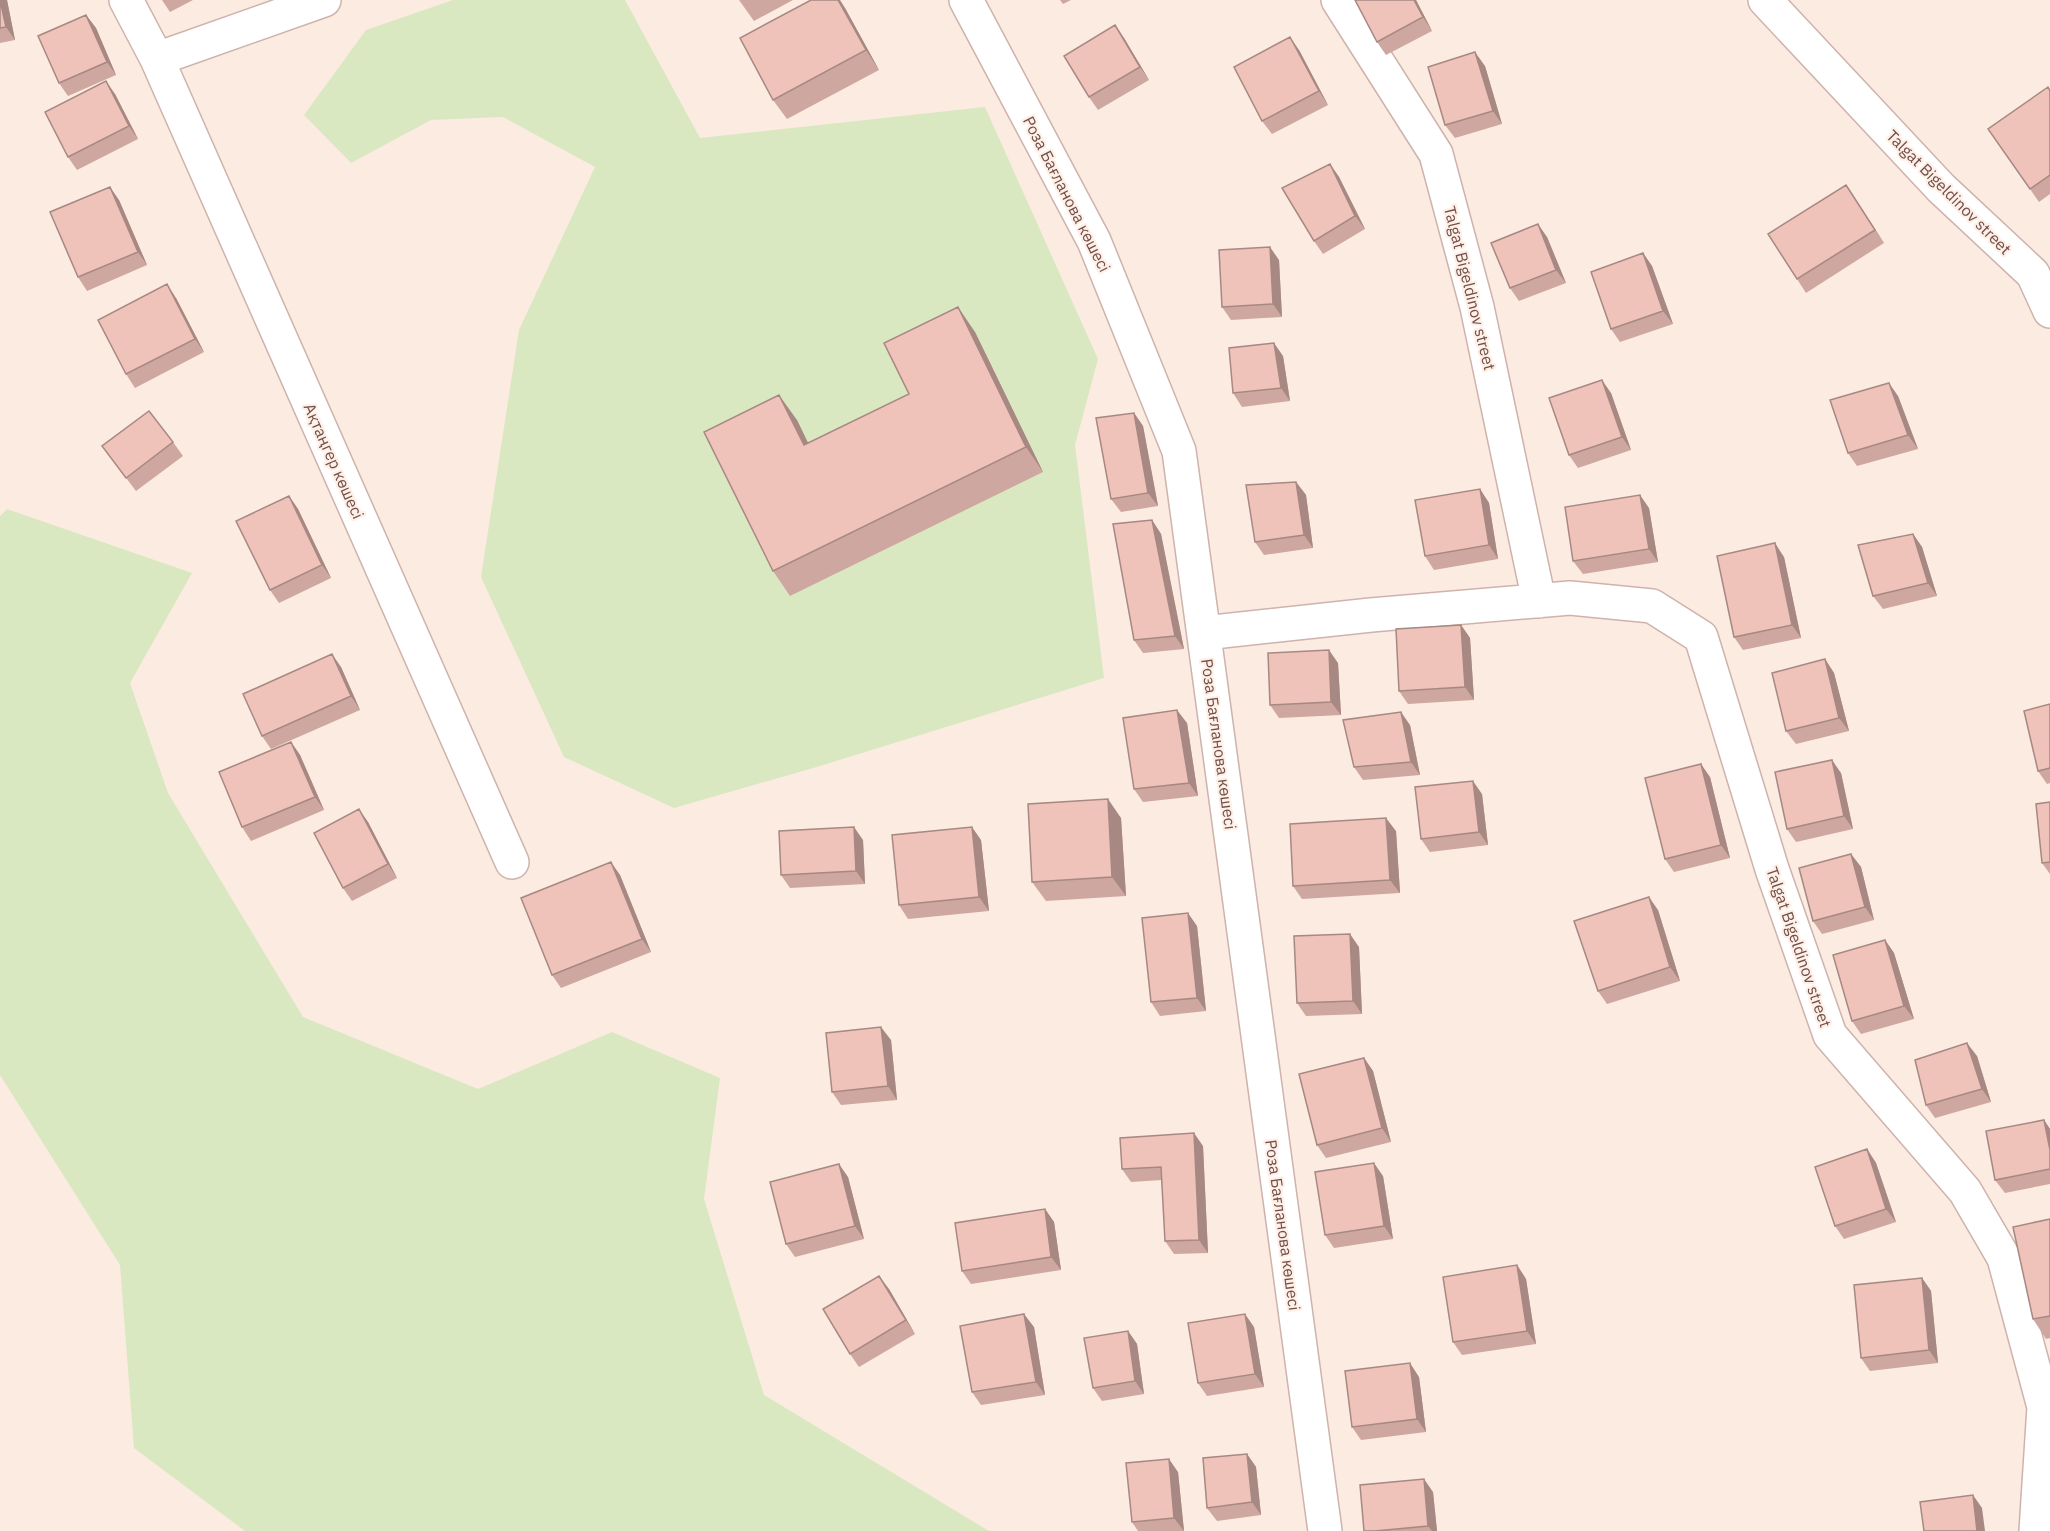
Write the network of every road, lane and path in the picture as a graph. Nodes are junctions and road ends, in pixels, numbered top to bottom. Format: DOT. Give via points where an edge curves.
graph roads {
  1 [pos="126,0"];
  2 [pos="324,0"];
  3 [pos="966,0"];
  4 [pos="1338,0"];
  5 [pos="1765,0"];
  6 [pos="157,59"];
  7 [pos="2050,311"];
  8 [pos="1539,601"];
  9 [pos="1204,633"];
  10 [pos="512,862"];
  11 [pos="2047,1407"];
  12 [pos="1325,1531"];
  13 [pos="2036,1531"];
  1 -- 6 [label="street, Ақтаңгер көшесі"];
  2 -- 6 [label="street"];
  3 -- 9 [label="street, Роза Бағланова көшесі" via="1094,241 1179,451"];
  4 -- 8 [label="street, Talgat Bigeldinov street" via="1436,154 1477,307"];
  5 -- 7 [label="street, Talgat Bigeldinov street" via="1941,189 2033,274"];
  6 -- 10 [label="street, Ақтаңгер көшесі"];
  8 -- 9 [label="street, Talgat Bigeldinov street"];
  8 -- 11 [label="street, Talgat Bigeldinov street" via="1570,598 1652,606 1701,637 1772,869 1830,1035 1965,1191 2004,1258"];
  9 -- 12 [label="street, Роза Бағланова көшесі"];
  11 -- 13 [label="street, Talgat Bigeldinov street"];
}
